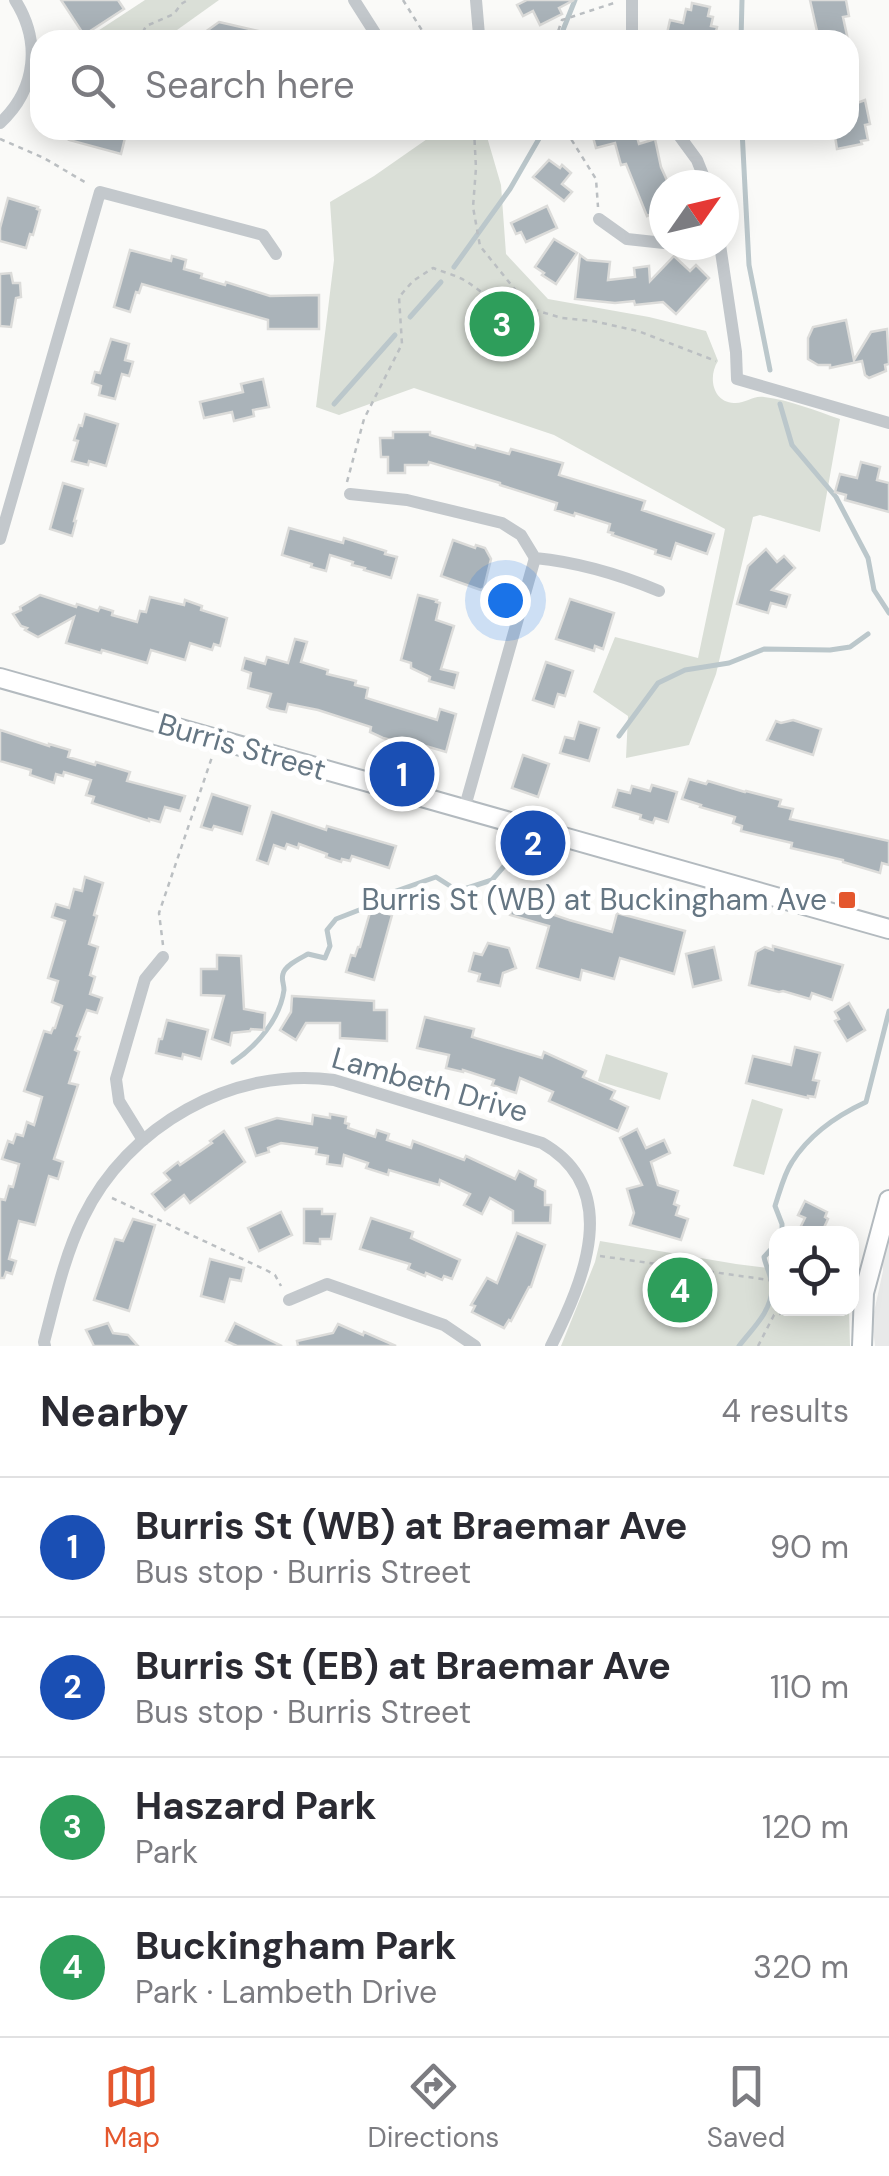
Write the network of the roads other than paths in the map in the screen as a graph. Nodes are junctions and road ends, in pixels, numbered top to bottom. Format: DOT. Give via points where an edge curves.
graph roads {
  1 [pos="15,0"];
  2 [pos="354,0"];
  3 [pos="476,0"];
  4 [pos="632,0"];
  5 [pos="373,30"];
  6 [pos="479,30"];
  7 [pos="632,30"];
  8 [pos="30,33"];
  9 [pos="30,73"];
  10 [pos="0,122"];
  11 [pos="682,140"];
  12 [pos="701,170"];
  13 [pos="599,219"];
  14 [pos="649,241"];
  15 [pos="276,254"];
  16 [pos="722,260"];
  17 [pos="889,423"];
  18 [pos="2,476"];
  19 [pos="17,481"];
  20 [pos="350,494"];
  21 [pos="0,539"];
  22 [pos="535,558"];
  23 [pos="659,591"];
  24 [pos="0,678"];
  25 [pos="464,810"];
  26 [pos="889,929"];
  27 [pos="164,956"];
  28 [pos="143,1140"];
  29 [pos="889,1200"];
  30 [pos="288,1300"];
  31 [pos="45,1346"];
  32 [pos="475,1346"];
  33 [pos="551,1346"];
  34 [pos="862,1346"];
  1 -- 8 [label="street"];
  2 -- 5 [label="street"];
  3 -- 6 [label="street"];
  4 -- 7 [label="street"];
  9 -- 10 [label="street"];
  11 -- 12 [label="street"];
  13 -- 14 [label="street" via="627,238"];
  15 -- 19 [label="street" via="263,235 100,192"];
  16 -- 17 [label="street" via="737,379"];
  18 -- 19 [label="street"];
  19 -- 21 [label="street"];
  20 -- 22 [label="street" via="502,522"];
  22 -- 23 [label="street"];
  22 -- 25 [label="street"];
  24 -- 25 [label="street, Burris Street"];
  25 -- 26 [label="street, Burris Street"];
  27 -- 28 [label="street" via="144,979 116,1080 118,1101"];
  28 -- 31 [label="street, Lambeth Drive" via="104,1182 82,1219"];
  28 -- 33 [label="street, Lambeth Drive" via="224,1091 310,1077 542,1143 574,1168 592,1220 586,1256"];
  29 -- 34 [label="street" via="864,1294"];
  30 -- 32 [label="street" via="327,1284 444,1326"];
}
